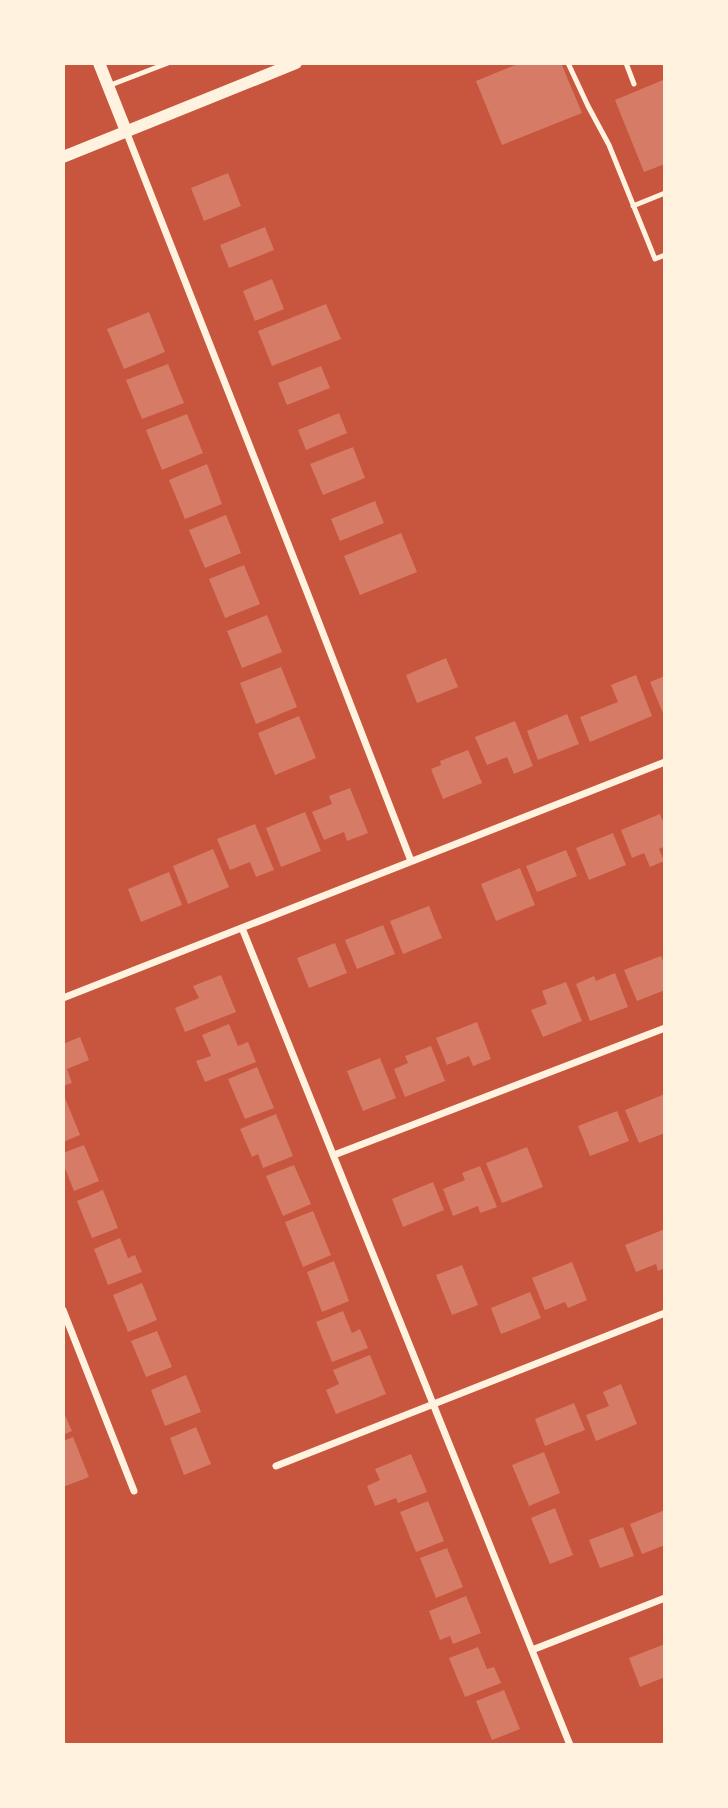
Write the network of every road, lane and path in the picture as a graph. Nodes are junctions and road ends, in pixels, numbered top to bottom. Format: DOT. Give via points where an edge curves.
graph roads {
  1 [pos="99,63"];
  2 [pos="168,63"];
  3 [pos="296,63"];
  4 [pos="568,63"];
  5 [pos="626,63"];
  6 [pos="634,84"];
  7 [pos="108,86"];
  8 [pos="126,131"];
  9 [pos="63,157"];
  10 [pos="665,193"];
  11 [pos="634,205"];
  12 [pos="665,255"];
  13 [pos="665,762"];
  14 [pos="411,861"];
  15 [pos="242,928"];
  16 [pos="63,998"];
  17 [pos="665,1028"];
  18 [pos="334,1155"];
  19 [pos="63,1310"];
  20 [pos="665,1313"];
  21 [pos="433,1404"];
  22 [pos="276,1466"];
  23 [pos="135,1491"];
  24 [pos="665,1598"];
  25 [pos="532,1650"];
  26 [pos="570,1745"];
  1 -- 7 [label="street"];
  2 -- 7 [label="lane"];
  3 -- 8 [label="street"];
  4 -- 11 [label="lane"];
  5 -- 6 [label="lane"];
  7 -- 8 [label="street"];
  8 -- 9 [label="street"];
  8 -- 14 [label="street"];
  10 -- 11 [label="lane"];
  11 -- 12 [label="lane" via="655,259"];
  13 -- 14 [label="street"];
  14 -- 15 [label="street"];
  15 -- 16 [label="street"];
  15 -- 18 [label="street"];
  17 -- 18 [label="street"];
  18 -- 21 [label="street"];
  19 -- 23 [label="street"];
  20 -- 21 [label="street"];
  21 -- 22 [label="street"];
  21 -- 25 [label="street"];
  24 -- 25 [label="street"];
  25 -- 26 [label="street"];
}
